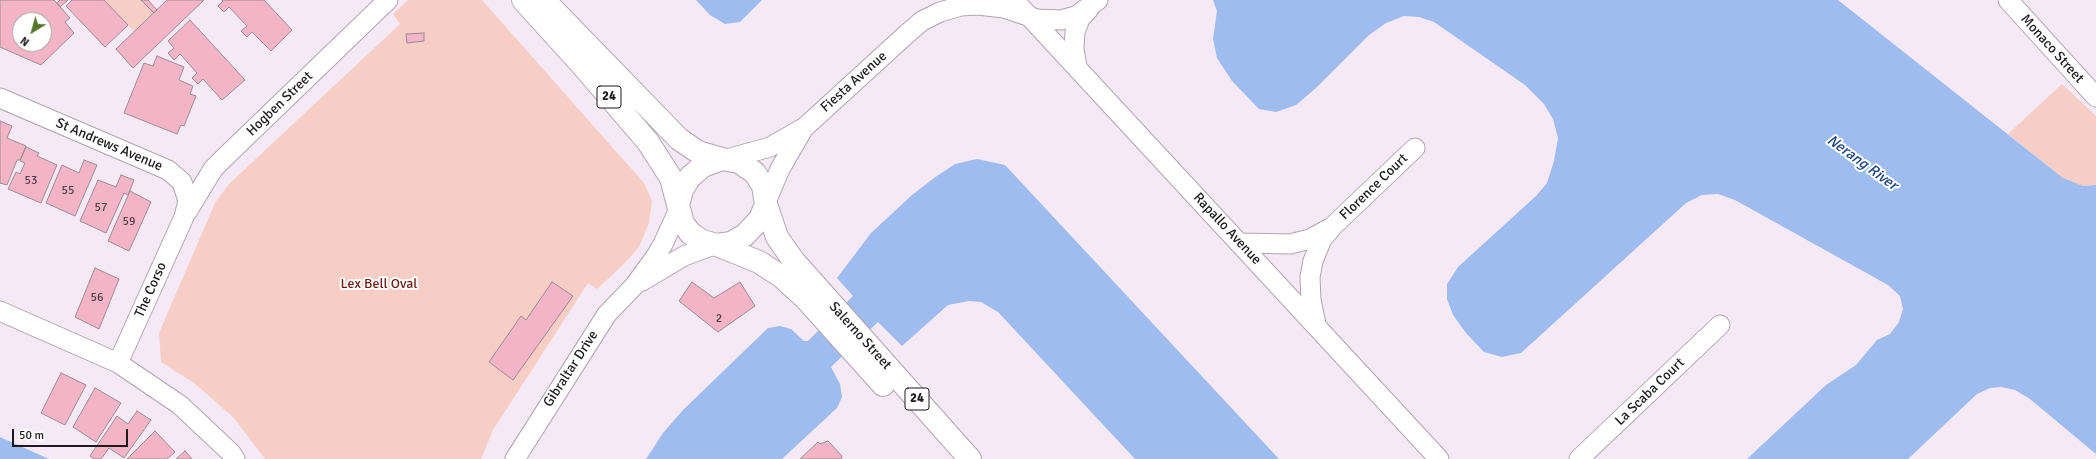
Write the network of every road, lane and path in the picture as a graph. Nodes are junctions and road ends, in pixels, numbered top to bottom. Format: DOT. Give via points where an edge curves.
graph roads {
  1 [pos="388,0"];
  2 [pos="523,0"];
  3 [pos="544,0"];
  4 [pos="931,0"];
  5 [pos="1014,0"];
  6 [pos="2008,0"];
  7 [pos="1094,4"];
  8 [pos="1030,17"];
  9 [pos="902,38"];
  10 [pos="1077,67"];
  11 [pos="2096,97"];
  12 [pos="0,98"];
  13 [pos="805,127"];
  14 [pos="1415,148"];
  15 [pos="724,159"];
  16 [pos="766,203"];
  17 [pos="678,207"];
  18 [pos="184,217"];
  19 [pos="1332,226"];
  20 [pos="1241,244"];
  21 [pos="715,245"];
  22 [pos="636,285"];
  23 [pos="0,311"];
  24 [pos="831,315"];
  25 [pos="1720,325"];
  26 [pos="1316,326"];
  27 [pos="857,345"];
  28 [pos="118,363"];
  29 [pos="235,459"];
  30 [pos="514,459"];
  31 [pos="951,459"];
  32 [pos="970,459"];
  33 [pos="1439,459"];
  34 [pos="1579,459"];
  1 -- 18 [label="street, Hogben Street" via="224,158 209,176"];
  2 -- 17 [label="main road, 24" via="648,142 671,178"];
  3 -- 15 [label="main road, 24" via="679,138 698,152"];
  4 -- 9 [label="street, Fiesta Avenue" via="921,17"];
  5 -- 8 [label="street, Rapallo Avenue"];
  6 -- 11 [label="street, Monaco Street"];
  7 -- 8 [label="street, Fiesta Avenue" via="1076,16 1061,20"];
  7 -- 10 [label="street" via="1080,19 1075,32"];
  8 -- 9 [label="street, Fiesta Avenue" via="992,6 961,6 933,15"];
  8 -- 10 [label="street, Rapallo Avenue"];
  9 -- 13 [label="street, Fiesta Avenue"];
  10 -- 20 [label="street, Rapallo Avenue"];
  12 -- 18 [label="street, St Andrews Avenue" via="172,173 182,182 188,198 188,208"];
  13 -- 15 [label="street, Fiesta Avenue" via="767,148"];
  13 -- 16 [label="street, Fiesta Avenue" via="780,168"];
  14 -- 19 [label="street, Florence Court"];
  15 -- 16 [label="main road, 24" via="740,162 758,176"];
  15 -- 17 [label="main road" via="703,166 690,177 682,190"];
  16 -- 21 [label="main road" via="760,219 745,235 731,243"];
  16 -- 24 [label="main road, Salerno Street / 24" via="782,245"];
  17 -- 21 [label="main road, 24" via="683,223 690,233 702,241"];
  17 -- 22 [label="street, Gibraltar Drive" via="663,244"];
  18 -- 28 [label="street, The Corso"];
  19 -- 20 [label="street, Florence Court" via="1310,239 1290,244"];
  19 -- 26 [label="street, Florence Court" via="1319,246 1310,273 1310,294"];
  20 -- 26 [label="street, Rapallo Avenue"];
  21 -- 22 [label="street, Gibraltar Drive" via="684,256"];
  21 -- 24 [label="main road, Salerno Street / 24" via="750,257 766,266"];
  22 -- 30 [label="street, Gibraltar Drive" via="607,314"];
  23 -- 28 [label="street"];
  24 -- 27 [label="main road, Salerno Street / 24"];
  25 -- 34 [label="street, La Scaba Court"];
  26 -- 33 [label="street, Rapallo Avenue"];
  27 -- 31 [label="main road, Salerno Street / 24"];
  27 -- 32 [label="main road, Salerno Street / 24"];
  28 -- 29 [label="street" via="180,405 231,452"];
}
